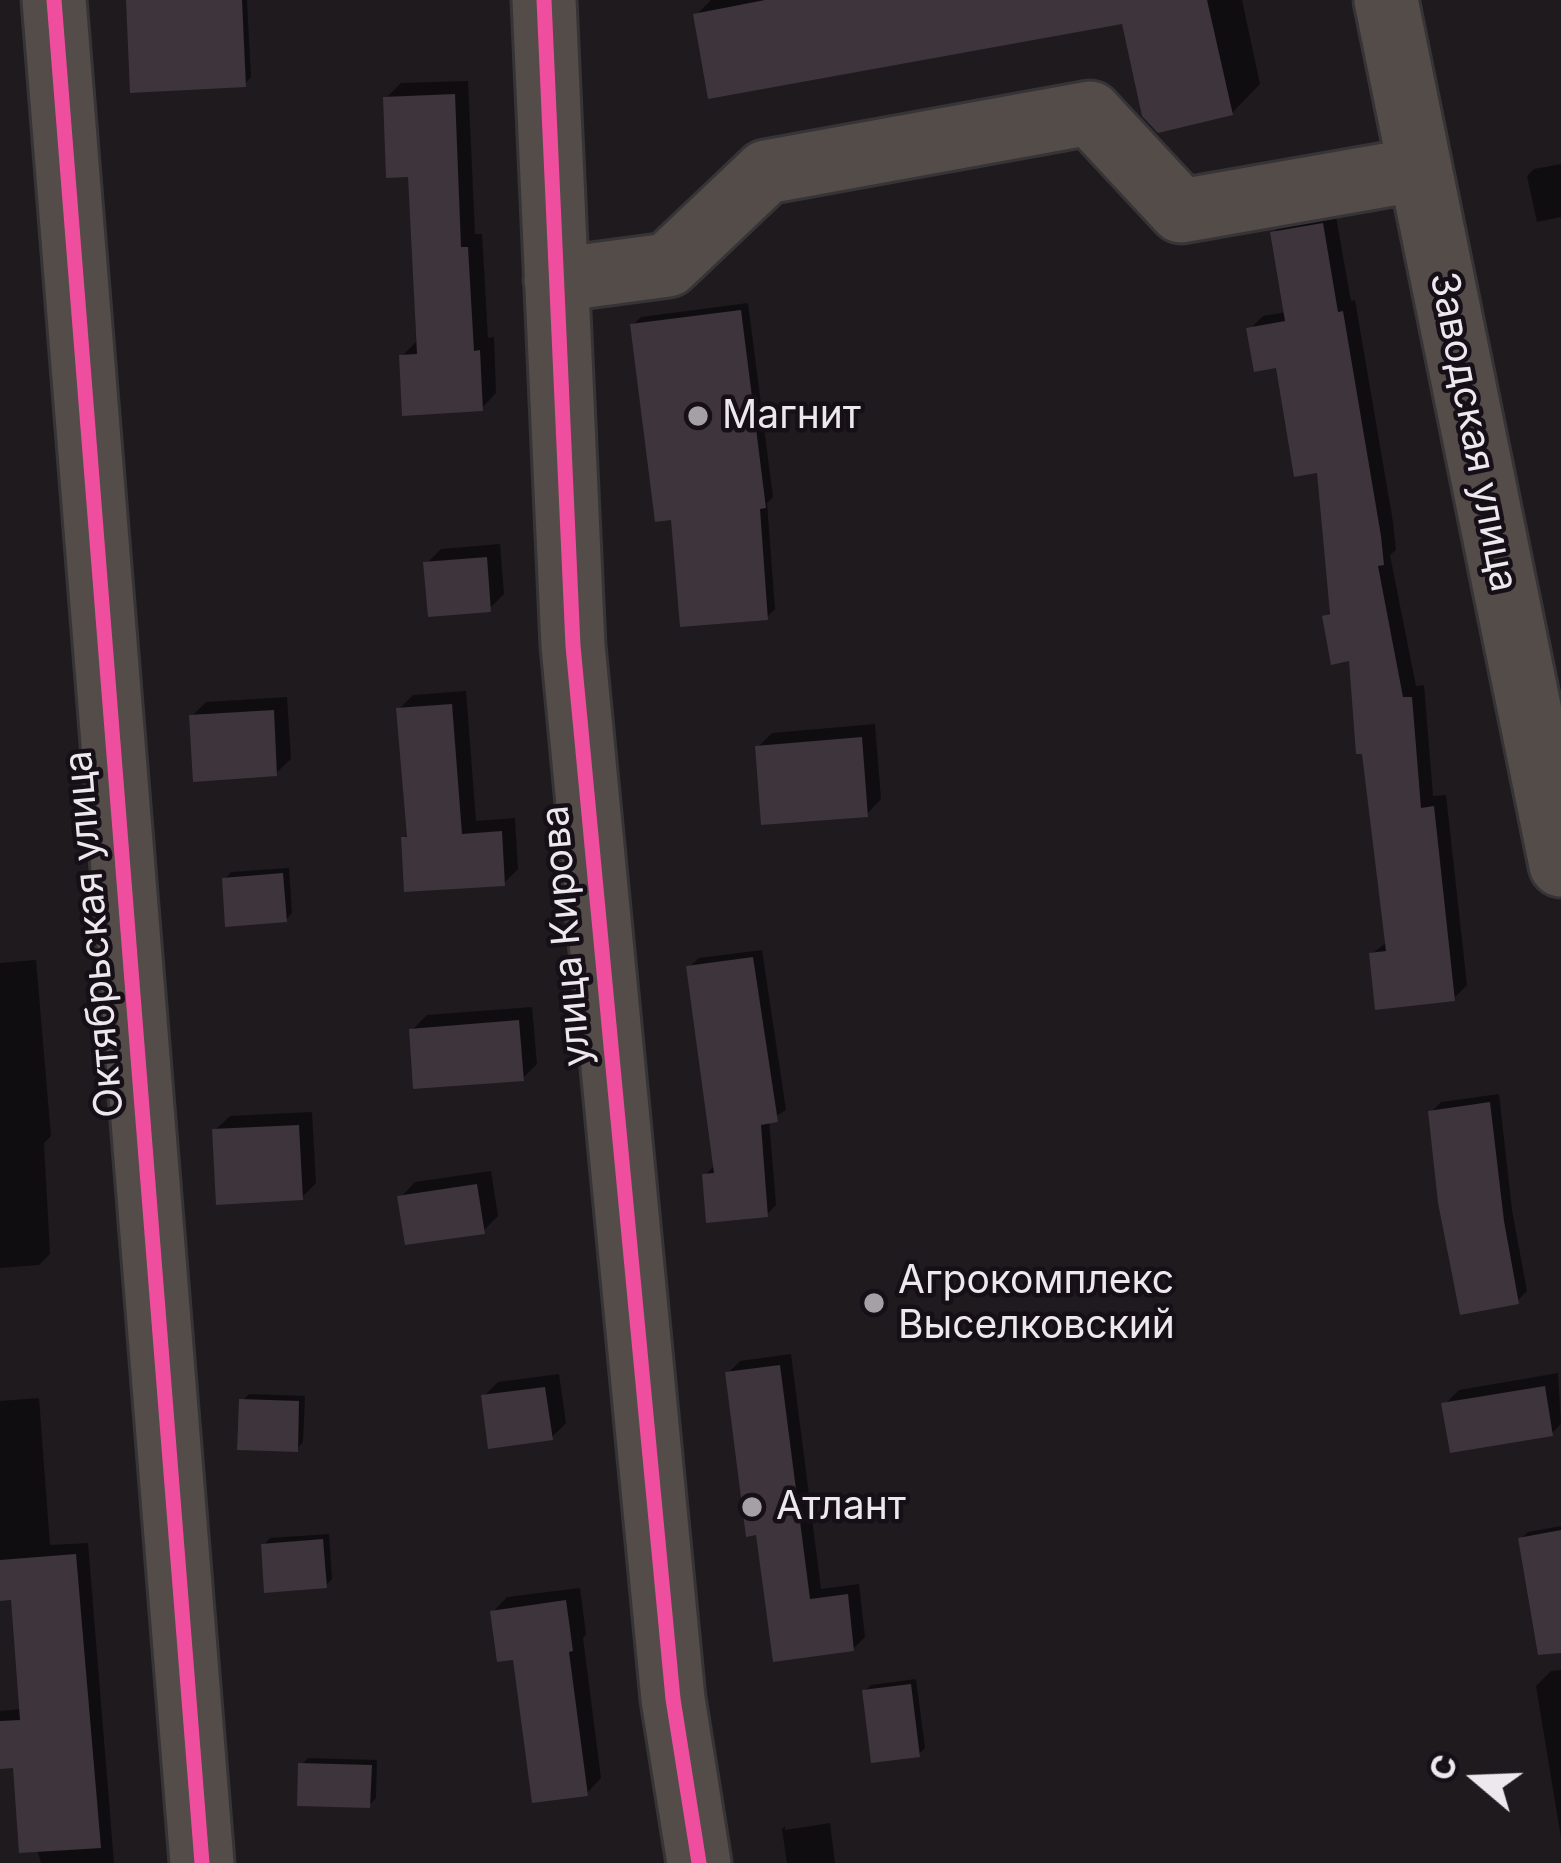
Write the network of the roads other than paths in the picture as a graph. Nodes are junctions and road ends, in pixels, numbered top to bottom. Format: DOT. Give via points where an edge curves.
graph roads {
  1 [pos="54,0"];
  2 [pos="544,0"];
  3 [pos="1386,0"];
  4 [pos="1420,169"];
  5 [pos="556,280"];
  6 [pos="1561,865"];
  7 [pos="202,1863"];
  8 [pos="699,1863"];
  1 -- 7 [label="street, Октябрьская улица"];
  2 -- 5 [label="street, улица Кирова"];
  3 -- 4 [label="street, Заводская улица"];
  4 -- 5 [label="street" via="1181,211 1090,113 766,172 668,265"];
  4 -- 6 [label="street, Заводская улица"];
  5 -- 8 [label="street, улица Кирова" via="577,693 673,1699"];
}
